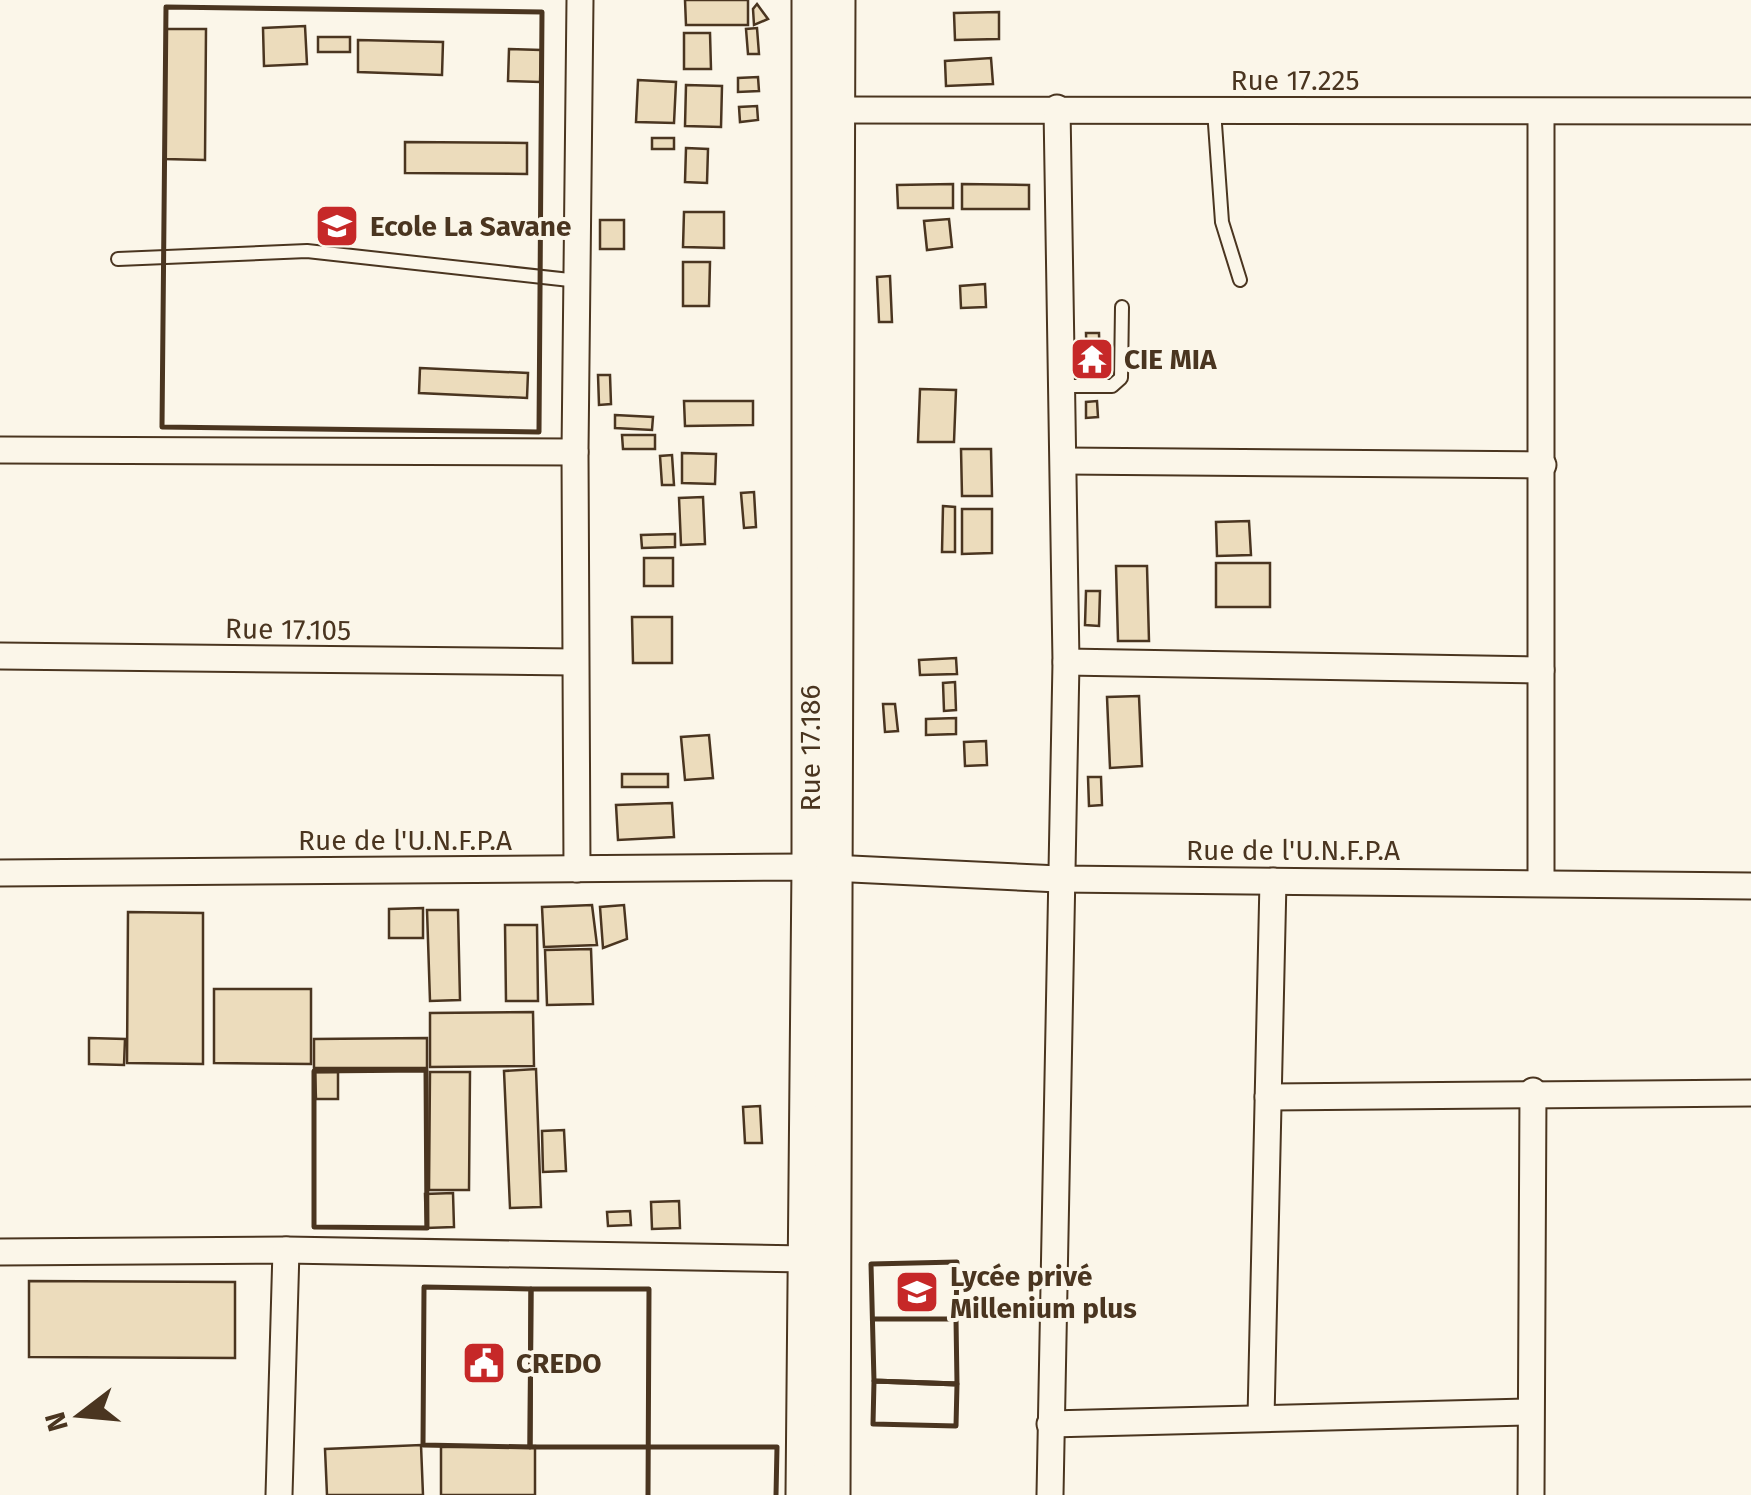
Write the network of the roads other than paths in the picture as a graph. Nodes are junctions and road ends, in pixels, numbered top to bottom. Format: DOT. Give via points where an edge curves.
graph roads {
  1 [pos="580,0"];
  2 [pos="810,0"];
  3 [pos="837,0"];
  4 [pos="1058,108"];
  5 [pos="838,110"];
  6 [pos="1214,110"];
  7 [pos="1751,110"];
  8 [pos="1541,112"];
  9 [pos="118,259"];
  10 [pos="1240,280"];
  11 [pos="579,281"];
  12 [pos="1122,307"];
  13 [pos="1064,386"];
  14 [pos="0,450"];
  15 [pos="575,452"];
  16 [pos="1066,461"];
  17 [pos="1543,465"];
  18 [pos="0,656"];
  19 [pos="575,662"];
  20 [pos="1066,662"];
  21 [pos="1541,670"];
  22 [pos="823,868"];
  23 [pos="578,870"];
  24 [pos="0,873"];
  25 [pos="1059,878"];
  26 [pos="1273,881"];
  27 [pos="1541,881"];
  28 [pos="1751,886"];
  29 [pos="1534,1091"];
  30 [pos="1751,1092"];
  31 [pos="1268,1097"];
  32 [pos="286,1250"];
  33 [pos="0,1252"];
  34 [pos="806,1259"];
  35 [pos="1530,1412"];
  36 [pos="1261,1418"];
  37 [pos="1050,1424"];
  38 [pos="279,1495"];
  39 [pos="804,1495"];
  40 [pos="832,1495"];
  41 [pos="1050,1495"];
  42 [pos="1532,1495"];
  1 -- 11 [label="street"];
  2 -- 22 [label="main road, Rue 17.186"];
  3 -- 5 [label="main road"];
  4 -- 5 [label="street, Rue 17.225"];
  4 -- 6 [label="street, Rue 17.225"];
  4 -- 13 [label="street"];
  5 -- 22 [label="main road"];
  6 -- 8 [label="street, Rue 17.225"];
  6 -- 10 [label="lane" via="1222,222"];
  7 -- 8 [label="street, Rue 17.225"];
  8 -- 17 [label="street"];
  9 -- 11 [label="lane" via="306,251"];
  11 -- 15 [label="street"];
  12 -- 13 [label="lane" via="1121,378 1112,386"];
  13 -- 16 [label="street"];
  14 -- 15 [label="street"];
  15 -- 19 [label="street"];
  16 -- 17 [label="street"];
  16 -- 20 [label="street"];
  17 -- 21 [label="street"];
  18 -- 19 [label="street, Rue 17.105"];
  19 -- 23 [label="street"];
  20 -- 21 [label="street"];
  20 -- 25 [label="street"];
  21 -- 27 [label="street"];
  22 -- 23 [label="street, Rue de l'U.N.F.P.A"];
  22 -- 25 [label="street, Rue de l'U.N.F.P.A"];
  22 -- 34 [label="main road, Rue 17.186"];
  22 -- 40 [label="main road"];
  23 -- 24 [label="street, Rue de l'U.N.F.P.A"];
  25 -- 26 [label="street, Rue de l'U.N.F.P.A"];
  25 -- 37 [label="street"];
  26 -- 27 [label="street, Rue de l'U.N.F.P.A"];
  26 -- 31 [label="street"];
  27 -- 28 [label="street, Rue de l'U.N.F.P.A"];
  29 -- 30 [label="street"];
  29 -- 31 [label="street"];
  29 -- 35 [label="street"];
  31 -- 36 [label="street"];
  32 -- 33 [label="street"];
  32 -- 34 [label="street"];
  32 -- 38 [label="street"];
  34 -- 39 [label="main road, Rue 17.186"];
  35 -- 36 [label="street"];
  35 -- 42 [label="street"];
  36 -- 37 [label="street"];
  37 -- 41 [label="street"];
}
